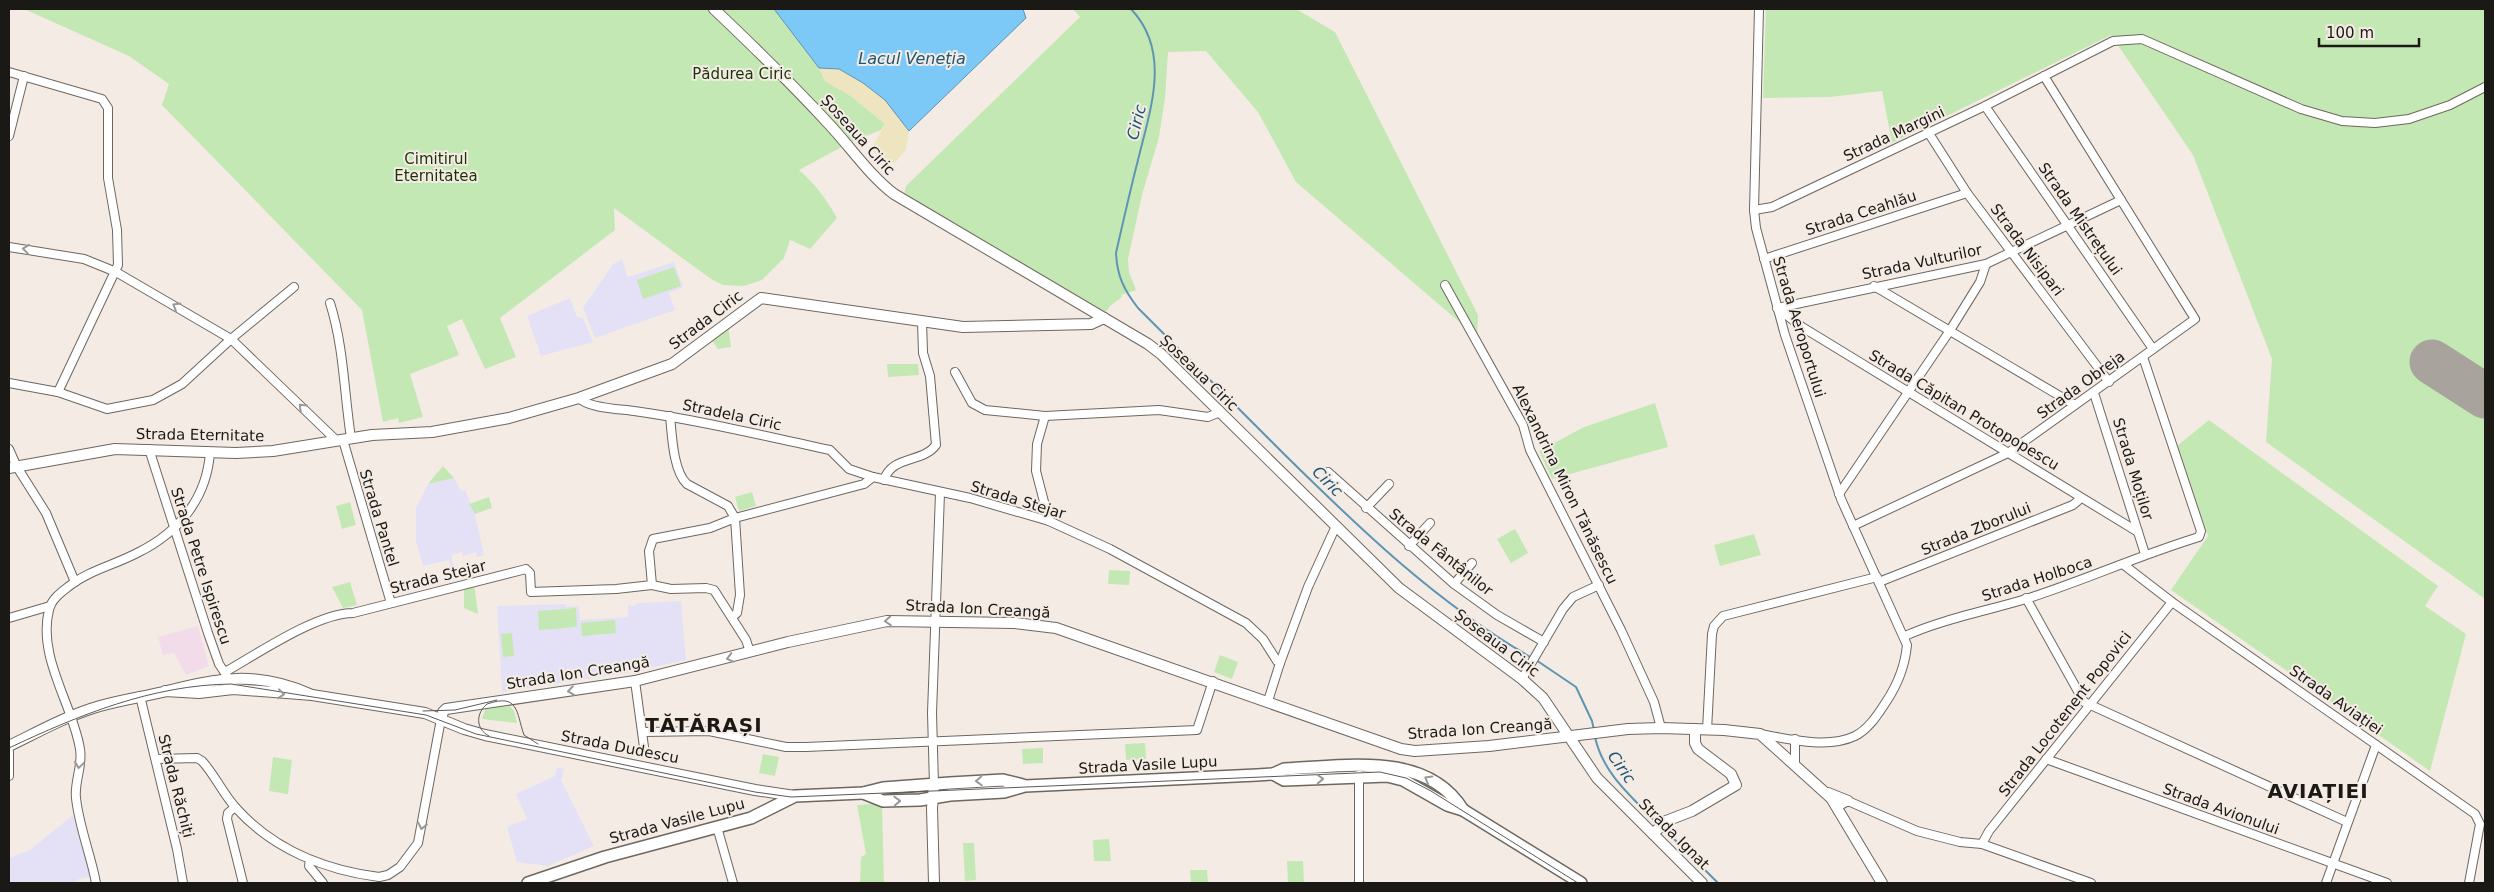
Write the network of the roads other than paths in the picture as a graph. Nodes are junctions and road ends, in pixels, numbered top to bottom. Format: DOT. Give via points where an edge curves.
graph roads {
  1 [pos="714,9"];
  2 [pos="1759,9"];
  3 [pos="9,72"];
  4 [pos="24,76"];
  5 [pos="2044,76"];
  6 [pos="2485,87"];
  7 [pos="1985,106"];
  8 [pos="1928,132"];
  9 [pos="9,136"];
  10 [pos="1967,193"];
  11 [pos="2121,200"];
  12 [pos="1754,210"];
  13 [pos="2068,225"];
  14 [pos="9,247"];
  15 [pos="2011,252"];
  16 [pos="1764,259"];
  17 [pos="1986,264"];
  18 [pos="116,272"];
  19 [pos="1445,285"];
  20 [pos="1874,286"];
  21 [pos="294,287"];
  22 [pos="330,303"];
  23 [pos="1777,308"];
  24 [pos="1104,318"];
  25 [pos="922,320"];
  26 [pos="1949,332"];
  27 [pos="231,339"];
  28 [pos="2153,349"];
  29 [pos="2143,357"];
  30 [pos="954,372"];
  31 [pos="2109,382"];
  32 [pos="9,383"];
  33 [pos="58,392"];
  34 [pos="1907,392"];
  35 [pos="2094,393"];
  36 [pos="579,398"];
  37 [pos="2076,405"];
  38 [pos="1220,412"];
  39 [pos="670,416"];
  40 [pos="1044,416"];
  41 [pos="421,432"];
  42 [pos="344,440"];
  43 [pos="9,449"];
  44 [pos="149,449"];
  45 [pos="210,452"];
  46 [pos="2008,453"];
  47 [pos="11,469"];
  48 [pos="1328,472"];
  49 [pos="873,477"];
  50 [pos="884,480"];
  51 [pos="1389,484"];
  52 [pos="940,493"];
  53 [pos="1839,494"];
  54 [pos="2081,498"];
  55 [pos="1366,508"];
  56 [pos="735,518"];
  57 [pos="1049,521"];
  58 [pos="1430,523"];
  59 [pos="1336,526"];
  60 [pos="1853,526"];
  61 [pos="174,527"];
  62 [pos="2138,532"];
  63 [pos="1409,546"];
  64 [pos="2145,554"];
  65 [pos="1472,563"];
  66 [pos="2124,564"];
  67 [pos="1878,579"];
  68 [pos="75,582"];
  69 [pos="1454,584"];
  70 [pos="652,585"];
  71 [pos="1598,585"];
  72 [pos="2026,598"];
  73 [pos="2172,602"];
  74 [pos="391,603"];
  75 [pos="50,606"];
  76 [pos="732,617"];
  77 [pos="9,618"];
  78 [pos="936,621"];
  79 [pos="1905,636"];
  80 [pos="1543,644"];
  81 [pos="750,652"];
  82 [pos="1280,663"];
  83 [pos="227,675"];
  84 [pos="1524,675"];
  85 [pos="635,681"];
  86 [pos="1213,681"];
  87 [pos="232,689"];
  88 [pos="165,692"];
  89 [pos="312,695"];
  90 [pos="140,696"];
  91 [pos="1268,701"];
  92 [pos="2089,706"];
  93 [pos="446,708"];
  94 [pos="422,713"];
  95 [pos="70,718"];
  96 [pos="442,719"];
  97 [pos="1661,728"];
  98 [pos="1695,729"];
  99 [pos="1707,730"];
  100 [pos="643,732"];
  101 [pos="1760,734"];
  102 [pos="1567,737"];
  103 [pos="1795,739"];
  104 [pos="933,743"];
  105 [pos="2376,745"];
  106 [pos="9,746"];
  107 [pos="644,747"];
  108 [pos="9,752"];
  109 [pos="156,759"];
  110 [pos="2046,759"];
  111 [pos="1795,764"];
  112 [pos="1359,770"];
  113 [pos="9,776"];
  114 [pos="934,785"];
  115 [pos="1025,786"];
  116 [pos="1825,792"];
  117 [pos="863,793"];
  118 [pos="795,796"];
  119 [pos="933,797"];
  120 [pos="1850,802"];
  121 [pos="234,807"];
  122 [pos="1837,807"];
  123 [pos="1845,819"];
  124 [pos="2347,822"];
  125 [pos="717,827"];
  126 [pos="1656,832"];
  127 [pos="1982,844"];
  128 [pos="310,860"];
  129 [pos="2333,864"];
  130 [pos="542,881"];
  131 [pos="96,883"];
  132 [pos="183,883"];
  133 [pos="243,883"];
  134 [pos="323,883"];
  135 [pos="528,883"];
  136 [pos="733,883"];
  137 [pos="934,883"];
  138 [pos="1359,883"];
  139 [pos="1581,883"];
  140 [pos="1702,883"];
  141 [pos="1882,883"];
  142 [pos="2091,883"];
  143 [pos="2326,883"];
  144 [pos="2387,883"];
  145 [pos="2469,883"];
  1 -- 24 [label="street, Șoseaua Ciric" via="814,108 866,168 894,194"];
  2 -- 12 [label="street, Strada Aeroportului"];
  3 -- 4 [label="street"];
  4 -- 9 [label="street"];
  4 -- 18 [label="street" via="102,99 107,104 109,186 119,250"];
  5 -- 6 [label="street, Strada Margini" via="2113,41 2142,39 2301,109 2342,121 2375,123 2409,119 2450,105"];
  5 -- 7 [label="street, Strada Margini"];
  5 -- 11 [label="street"];
  7 -- 8 [label="street, Strada Margini"];
  7 -- 13 [label="street, Strada Mistrețului"];
  8 -- 10 [label="street, Strada Nisipari"];
  8 -- 12 [label="street, Strada Margini" via="1772,207"];
  10 -- 15 [label="street, Strada Nisipari"];
  10 -- 16 [label="street, Strada Ceahlău"];
  11 -- 13 [label="street, Strada Vulturilor"];
  11 -- 28 [label="street, Strada Obreja" via="2195,319"];
  12 -- 16 [label="street, Strada Aeroportului"];
  13 -- 15 [label="street, Strada Vulturilor"];
  13 -- 28 [label="street, Strada Mistrețului"];
  18 -- 14 [label="street, one-way" via="84,259"];
  15 -- 17 [label="street, Strada Vulturilor"];
  15 -- 31 [label="street, Strada Nisipari"];
  16 -- 23 [label="street, Strada Aeroportului"];
  17 -- 20 [label="street, Strada Vulturilor"];
  17 -- 26 [label="street" via="1980,282"];
  27 -- 18 [label="street, one-way"];
  18 -- 33 [label="street"];
  19 -- 71 [label="street, Alexandrina Miron Tănăsescu" via="1506,391 1523,425 1530,450"];
  20 -- 23 [label="street, Strada Vulturilor"];
  20 -- 26 [label="street"];
  21 -- 27 [label="street"];
  22 -- 42 [label="street, Strada Pantel" via="342,348"];
  23 -- 34 [label="street, Strada Căpitan Protopopescu"];
  23 -- 53 [label="street, Strada Aeroportului"];
  24 -- 25 [label="street, Strada Ciric" via="1091,324 963,327"];
  24 -- 38 [label="street, Șoseaua Ciric" via="1155,349"];
  25 -- 36 [label="street, Strada Ciric" via="761,298 681,359"];
  25 -- 50 [label="street" via="923,353 930,376 936,444 894,464"];
  26 -- 34 [label="street"];
  26 -- 37 [label="street"];
  27 -- 33 [label="street" via="182,384 153,400 107,409"];
  42 -- 27 [label="street, one-way"];
  28 -- 29 [label="street, Strada Obreja"];
  29 -- 31 [label="street, Strada Obreja"];
  29 -- 64 [label="street, Strada Holboca" via="2201,531 2199,537"];
  30 -- 40 [label="street" via="977,407"];
  31 -- 35 [label="street, Strada Obreja"];
  32 -- 33 [label="street"];
  34 -- 46 [label="street, Strada Căpitan Protopopescu"];
  34 -- 53 [label="street"];
  35 -- 37 [label="street, Strada Obreja"];
  35 -- 62 [label="street, Strada Moților"];
  36 -- 39 [label="street, Stradela Ciric" via="585,403 610,408"];
  36 -- 41 [label="street, Strada Ciric" via="509,418"];
  37 -- 46 [label="street, Strada Obreja"];
  38 -- 40 [label="street" via="1208,417 1160,410"];
  38 -- 59 [label="street, Șoseaua Ciric"];
  39 -- 49 [label="street, Stradela Ciric" via="830,450 849,469"];
  39 -- 56 [label="street" via="673,448 681,479 728,506"];
  40 -- 57 [label="street" via="1037,444 1036,471"];
  41 -- 42 [label="street, Strada Eternitate"];
  42 -- 45 [label="street, Strada Eternitate" via="265,452"];
  42 -- 74 [label="street, Strada Pantel"];
  43 -- 47 [label="street"];
  44 -- 45 [label="street, Strada Eternitate"];
  44 -- 47 [label="street, Strada Eternitate" via="102,450"];
  44 -- 61 [label="street, Strada Petre Ispirescu"];
  45 -- 61 [label="street" via="194,506"];
  46 -- 54 [label="street, Strada Căpitan Protopopescu"];
  46 -- 60 [label="street, Strada Obreja"];
  47 -- 68 [label="street" via="46,513"];
  48 -- 55 [label="street, Strada Fântânilor"];
  49 -- 50 [label="street, Strada Stejar"];
  49 -- 56 [label="street" via="864,484"];
  50 -- 52 [label="street, Strada Stejar"];
  51 -- 55 [label="street"];
  52 -- 57 [label="street, Strada Stejar" via="970,498"];
  52 -- 78 [label="street"];
  53 -- 60 [label="street, Strada Aeroportului"];
  54 -- 62 [label="street, Strada Căpitan Protopopescu"];
  54 -- 67 [label="street, Strada Zborului" via="2073,505"];
  55 -- 63 [label="street, Strada Fântânilor"];
  56 -- 70 [label="street" via="710,528 653,539 649,551"];
  56 -- 76 [label="street" via="740,595 737,613"];
  57 -- 82 [label="street, Strada Stejar" via="1246,623 1263,639"];
  58 -- 63 [label="street"];
  59 -- 82 [label="street" via="1308,587"];
  59 -- 84 [label="street, Șoseaua Ciric" via="1417,602"];
  60 -- 67 [label="street, Strada Aeroportului"];
  61 -- 68 [label="street" via="139,552"];
  61 -- 83 [label="street, Strada Petre Ispirescu" via="219,664"];
  62 -- 64 [label="street, Strada Moților"];
  63 -- 69 [label="street, Strada Fântânilor"];
  64 -- 66 [label="street, Strada Holboca"];
  65 -- 69 [label="street"];
  66 -- 72 [label="street, Strada Holboca"];
  66 -- 73 [label="street, Strada Aviației"];
  67 -- 79 [label="street, Strada Aeroportului"];
  67 -- 99 [label="street, Strada Zborului" via="1722,616 1712,634"];
  68 -- 75 [label="street"];
  69 -- 80 [label="street, Strada Fântânilor"];
  70 -- 74 [label="street, Strada Stejar" via="531,592 530,573 526,569"];
  70 -- 76 [label="street, Strada Stejar" via="671,590 714,590"];
  71 -- 80 [label="street" via="1574,597 1566,605"];
  71 -- 97 [label="street, Alexandrina Miron Tănăsescu" via="1654,702"];
  72 -- 79 [label="street, Strada Holboca"];
  72 -- 92 [label="street"];
  73 -- 92 [label="street, Strada Locotenent Popovici"];
  73 -- 105 [label="street, Strada Aviației"];
  74 -- 83 [label="street, Strada Stejar" via="352,613 338,613 294,634"];
  75 -- 77 [label="street"];
  75 -- 95 [label="street" via="50,654"];
  76 -- 81 [label="street, Strada Stejar"];
  78 -- 81 [label="street, Strada Ion Creangă, one-way" via="886,621"];
  78 -- 86 [label="street, Strada Ion Creangă" via="1015,623 1056,628"];
  78 -- 104 [label="street"];
  79 -- 103 [label="street" via="1906,654 1898,681 1866,728 1856,736 1844,739"];
  80 -- 84 [label="street"];
  81 -- 85 [label="street, Strada Ion Creangă, one-way"];
  82 -- 91 [label="street"];
  83 -- 87 [label="street, Strada Petre Ispirescu"];
  83 -- 88 [label="street"];
  83 -- 89 [label="street" via="281,684"];
  84 -- 102 [label="street, Șoseaua Ciric" via="1550,707"];
  85 -- 93 [label="street, Strada Ion Creangă, one-way"];
  85 -- 100 [label="street"];
  86 -- 91 [label="street, Strada Ion Creangă"];
  86 -- 104 [label="street" via="1197,730"];
  87 -- 88 [label="street" via="199,693"];
  87 -- 89 [label="street, one-way"];
  88 -- 90 [label="street"];
  89 -- 94 [label="street"];
  90 -- 95 [label="street" via="99,706"];
  90 -- 109 [label="street, Strada Răchiți"];
  91 -- 102 [label="street, Strada Ion Creangă" via="1401,749 1415,751"];
  92 -- 110 [label="street, Strada Locotenent Popovici"];
  92 -- 124 [label="street"];
  93 -- 94 [label="street, Strada Ion Creangă"];
  93 -- 96 [label="street"];
  94 -- 96 [label="street"];
  95 -- 106 [label="street"];
  95 -- 131 [label="street, one-way" via="80,749 76,798"];
  96 -- 118 [label="street, Strada Dudescu" via="485,735"];
  96 -- 128 [label="street, one-way" via="418,844 413,853 393,872 379,877"];
  97 -- 98 [label="street, Strada Ion Creangă"];
  97 -- 102 [label="street, Strada Ion Creangă"];
  98 -- 99 [label="street, Strada Ion Creangă"];
  98 -- 126 [label="street" via="1698,749 1731,774 1736,785 1692,811 1666,820"];
  99 -- 101 [label="street, Strada Ion Creangă"];
  100 -- 104 [label="street" via="709,731 786,747"];
  100 -- 107 [label="street"];
  101 -- 103 [label="street"];
  101 -- 111 [label="street"];
  102 -- 126 [label="street, Strada Ignat" via="1597,778"];
  103 -- 111 [label="street"];
  104 -- 114 [label="street"];
  105 -- 124 [label="street"];
  105 -- 145 [label="street, Strada Aviației" via="2479,819"];
  108 -- 113 [label="street"];
  109 -- 121 [label="street" via="197,758 202,761"];
  109 -- 132 [label="street, Strada Răchiți"];
  110 -- 127 [label="street, Strada Locotenent Popovici"];
  110 -- 129 [label="street, Strada Avionului"];
  111 -- 116 [label="street"];
  112 -- 115 [label="main road, Strada Vasile Lupu" via="1284,780 1273,774"];
  112 -- 138 [label="street"];
  112 -- 139 [label="main road, Strada Vasile Lupu" via="1391,767 1421,775 1452,793 1463,810"];
  115 -- 114 [label="main road, Strada Vasile Lupu, one-way" via="1003,780"];
  114 -- 117 [label="main road, Strada Vasile Lupu" via="883,788"];
  114 -- 119 [label="street"];
  115 -- 119 [label="main road, Strada Vasile Lupu" via="1004,792"];
  116 -- 120 [label="street"];
  116 -- 122 [label="street"];
  117 -- 118 [label="main road, Strada Vasile Lupu"];
  117 -- 119 [label="main road, Strada Vasile Lupu, one-way" via="883,801"];
  118 -- 125 [label="main road, Strada Vasile Lupu" via="750,818"];
  119 -- 137 [label="street"];
  120 -- 122 [label="street"];
  120 -- 123 [label="street" via="1844,812"];
  120 -- 127 [label="street" via="1917,831"];
  121 -- 128 [label="street" via="264,833"];
  121 -- 133 [label="street" via="228,813 228,819"];
  122 -- 123 [label="street"];
  123 -- 141 [label="street"];
  124 -- 129 [label="street"];
  125 -- 130 [label="main road, Strada Vasile Lupu" via="604,856"];
  125 -- 136 [label="street"];
  126 -- 140 [label="street, Strada Ignat"];
  127 -- 142 [label="street"];
  128 -- 134 [label="street" via="309,866"];
  129 -- 143 [label="street"];
  129 -- 144 [label="street, Strada Avionului"];
  130 -- 135 [label="main road, Strada Vasile Lupu"];
}
